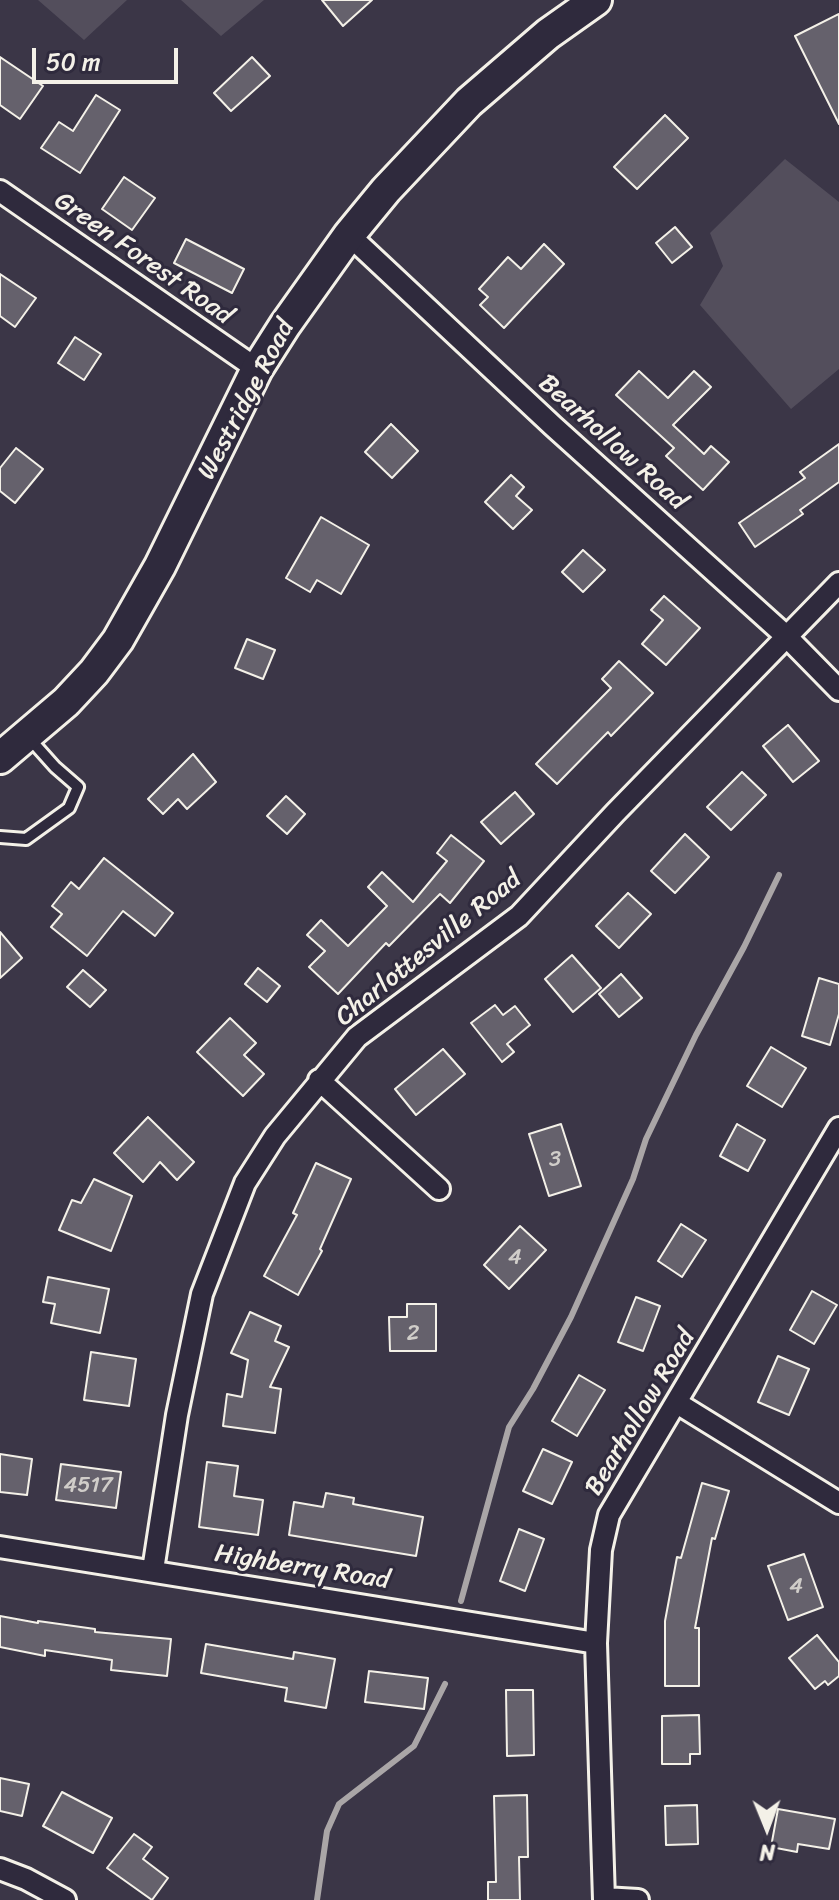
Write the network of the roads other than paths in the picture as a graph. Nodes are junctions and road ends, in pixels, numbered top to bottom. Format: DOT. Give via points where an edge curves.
graph roads {
  1 [pos="596,0"];
  2 [pos="0,191"];
  3 [pos="349,235"];
  4 [pos="257,369"];
  5 [pos="839,583"];
  6 [pos="786,636"];
  7 [pos="839,690"];
  8 [pos="28,737"];
  9 [pos="0,758"];
  10 [pos="0,837"];
  11 [pos="319,1080"];
  12 [pos="836,1138"];
  13 [pos="439,1189"];
  14 [pos="677,1403"];
  15 [pos="839,1503"];
  16 [pos="0,1547"];
  17 [pos="153,1570"];
  18 [pos="596,1643"];
  19 [pos="0,1869"];
  20 [pos="604,1899"];
  21 [pos="65,1900"];
  22 [pos="638,1900"];
  1 -- 3 [label="main road, Westridge Road" via="469,102"];
  2 -- 4 [label="street, Green Forest Road"];
  3 -- 4 [label="main road, Westridge Road"];
  3 -- 6 [label="street, Bearhollow Road"];
  4 -- 8 [label="main road, Westridge Road" via="118,640 94,672"];
  5 -- 6 [label="street, Charlottesville Road"];
  6 -- 7 [label="street, Bearhollow Road"];
  6 -- 11 [label="street, Charlottesville Road" via="519,916 357,1037"];
  8 -- 9 [label="main road, Westridge Road"];
  8 -- 10 [label="lane" via="78,787 69,808 26,839"];
  11 -- 13 [label="street"];
  11 -- 17 [label="street, Charlottesville Road" via="245,1183 202,1294"];
  12 -- 14 [label="street, Bearhollow Road"];
  14 -- 15 [label="street"];
  14 -- 18 [label="street, Bearhollow Road" via="609,1515 601,1550"];
  16 -- 17 [label="street, Highberry Road"];
  17 -- 18 [label="street, Highberry Road"];
  18 -- 20 [label="street, Bearhollow Road"];
  19 -- 21 [label="street"];
  20 -- 22 [label="street"];
}
